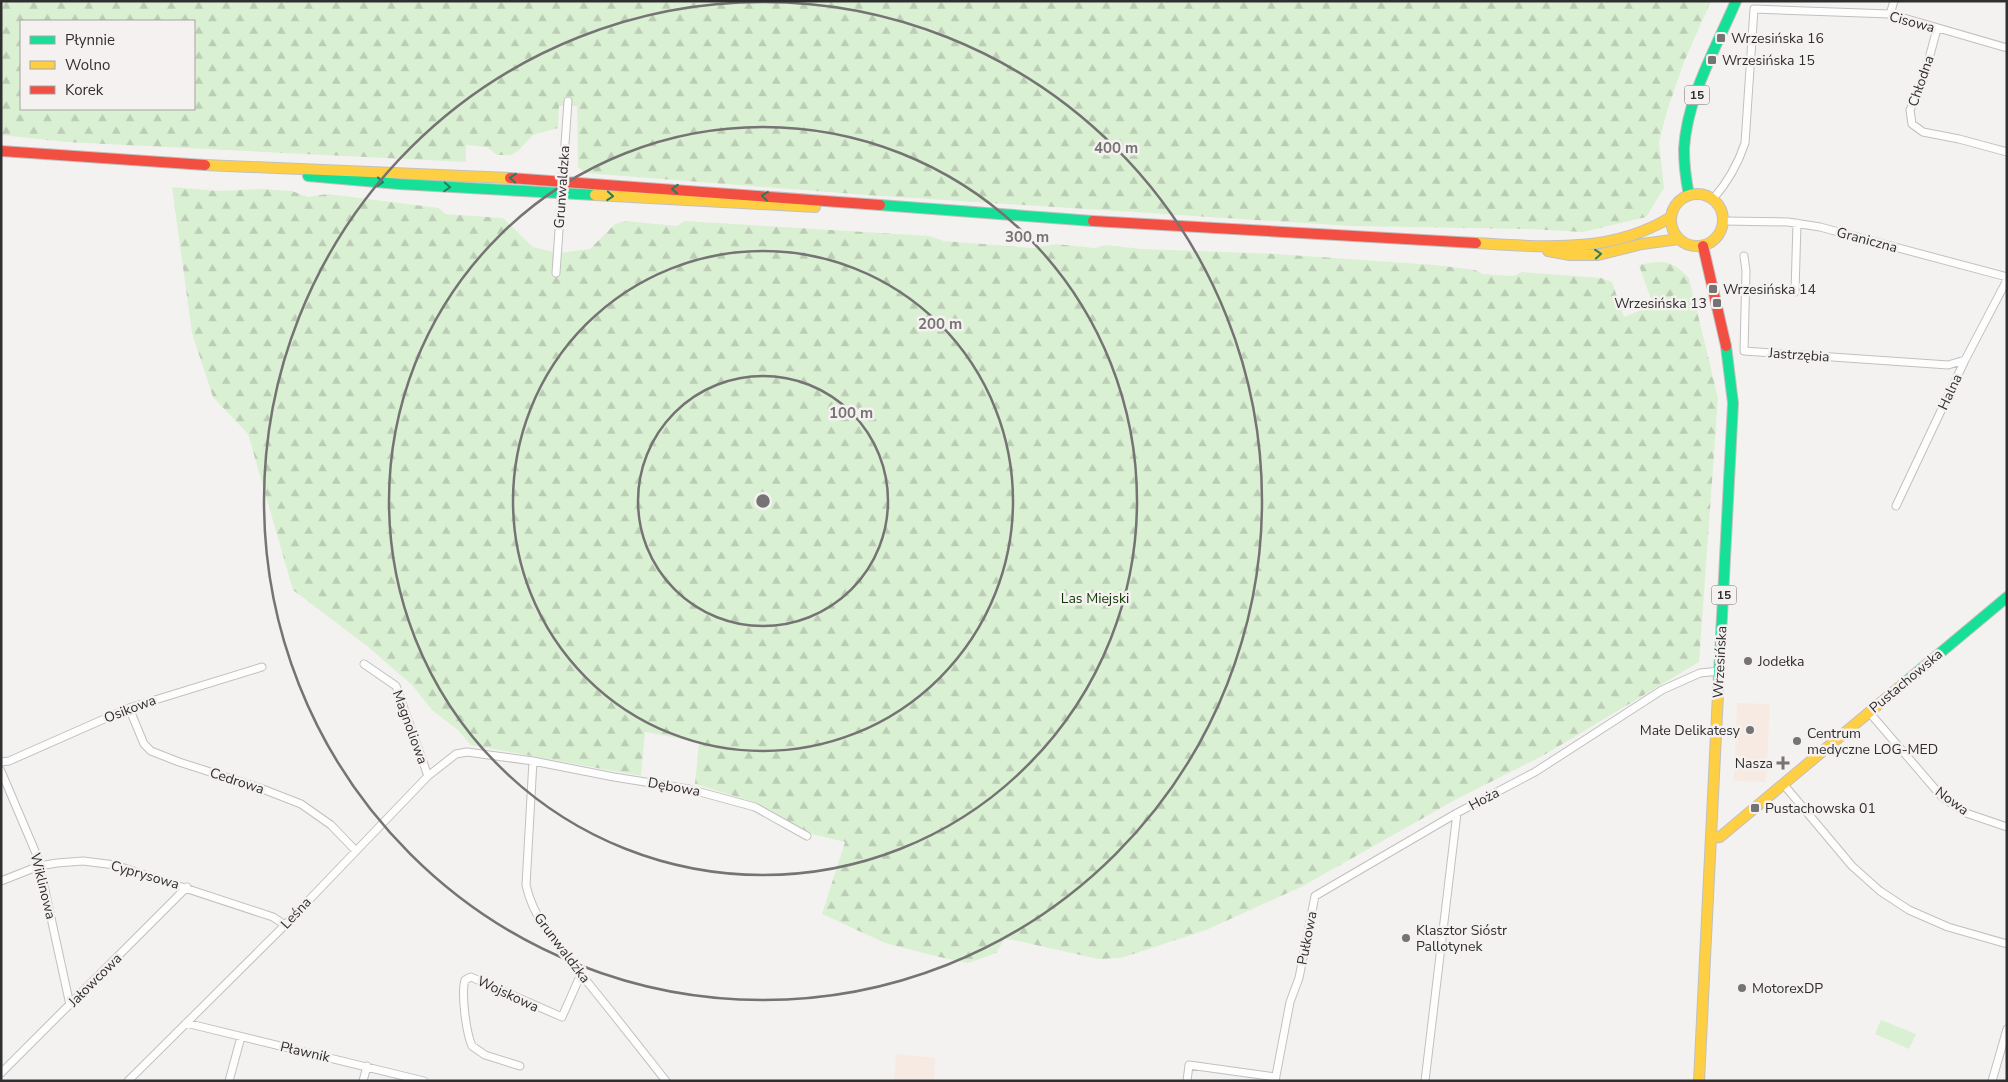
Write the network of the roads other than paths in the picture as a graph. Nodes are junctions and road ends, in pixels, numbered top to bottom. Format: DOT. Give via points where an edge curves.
graph roads {
  1 [pos="1736,1"];
  2 [pos="1894,1"];
  3 [pos="1890,14"];
  4 [pos="1937,29"];
  5 [pos="2007,48"];
  6 [pos="568,101"];
  7 [pos="1,146"];
  8 [pos="1,150"];
  9 [pos="38,152"];
  10 [pos="2007,152"];
  11 [pos="227,166"];
  12 [pos="561,182"];
  13 [pos="562,193"];
  14 [pos="1689,195"];
  15 [pos="1713,198"];
  16 [pos="883,207"];
  17 [pos="1671,217"];
  18 [pos="1724,221"];
  19 [pos="1798,223"];
  20 [pos="1679,239"];
  21 [pos="1515,246"];
  22 [pos="1703,246"];
  23 [pos="1744,256"];
  24 [pos="556,273"];
  25 [pos="2007,278"];
  26 [pos="1795,292"];
  27 [pos="1965,360"];
  28 [pos="1948,365"];
  29 [pos="1957,377"];
  30 [pos="1896,506"];
  31 [pos="2007,597"];
  32 [pos="364,664"];
  33 [pos="262,667"];
  34 [pos="1720,671"];
  35 [pos="129,708"];
  36 [pos="1870,712"];
  37 [pos="467,752"];
  38 [pos="533,761"];
  39 [pos="1,762"];
  40 [pos="1,771"];
  41 [pos="428,776"];
  42 [pos="1784,785"];
  43 [pos="1457,813"];
  44 [pos="2007,827"];
  45 [pos="807,836"];
  46 [pos="1712,838"];
  47 [pos="356,851"];
  48 [pos="39,866"];
  49 [pos="1,881"];
  50 [pos="187,887"];
  51 [pos="285,925"];
  52 [pos="2007,944"];
  53 [pos="581,974"];
  54 [pos="70,1005"];
  55 [pos="186,1023"];
  56 [pos="2007,1029"];
  57 [pos="241,1038"];
  58 [pos="367,1066"];
  59 [pos="520,1066"];
  60 [pos="1,1073"];
  61 [pos="1276,1079"];
  62 [pos="128,1081"];
  63 [pos="229,1081"];
  64 [pos="363,1081"];
  65 [pos="424,1081"];
  66 [pos="666,1081"];
  67 [pos="1187,1081"];
  68 [pos="1425,1081"];
  69 [pos="1699,1081"];
  70 [pos="1992,1081"];
  1 -- 14 [label="main road, 15" via="1694,102 1685,142 1684,169"];
  2 -- 3 [label="street"];
  3 -- 4 [label="street, Cisowa"];
  3 -- 15 [label="street, Cisowa" via="1754,9 1745,143 1724,187"];
  4 -- 5 [label="street, Cisowa"];
  4 -- 10 [label="street, Chłodna" via="1922,84 1910,110 1912,124 1923,132"];
  6 -- 12 [label="street, Grunwaldzka"];
  7 -- 9 [label="main road"];
  8 -- 9 [label="main road"];
  9 -- 11 [label="main road"];
  12 -- 11 [label="main road, one-way"];
  11 -- 13 [label="main road, one-way" via="398,184"];
  12 -- 13 [label="street, Grunwaldzka"];
  16 -- 12 [label="main road, one-way" via="724,192"];
  13 -- 16 [label="main road, one-way" via="776,206"];
  13 -- 24 [label="street, Grunwaldzka"];
  14 -- 15 [label="main road"];
  14 -- 17 [label="main road" via="1680,200"];
  15 -- 18 [label="main road"];
  16 -- 21 [label="main road"];
  17 -- 20 [label="main road" via="1674,233"];
  17 -- 21 [label="main road" via="1642,233 1603,243"];
  18 -- 19 [label="street, Graniczna"];
  18 -- 22 [label="main road" via="1717,237"];
  19 -- 25 [label="street, Graniczna"];
  19 -- 26 [label="street"];
  21 -- 20 [label="main road, one-way" via="1570,255 1598,255"];
  20 -- 22 [label="main road" via="1694,246"];
  22 -- 34 [label="main road, Wrzesińska / 15" via="1728,352 1733,403"];
  23 -- 28 [label="street, Jastrzębia" via="1744,351"];
  25 -- 27 [label="street, Halna"];
  27 -- 28 [label="street, Jastrzębia"];
  27 -- 29 [label="street, Halna"];
  28 -- 29 [label="street"];
  29 -- 30 [label="street, Halna"];
  31 -- 36 [label="main road, Pustachowska"];
  32 -- 41 [label="street, Magnoliowa" via="396,686"];
  33 -- 35 [label="street, Osikowa"];
  34 -- 43 [label="street, Hoża" via="1700,673 1662,690 1543,767"];
  34 -- 46 [label="main road, Wrzesińska / 15"];
  35 -- 39 [label="street, Osikowa" via="10,761"];
  35 -- 47 [label="street, Cedrowa" via="144,744 151,750 301,804 330,825"];
  36 -- 42 [label="main road, Pustachowska"];
  36 -- 44 [label="street, Nowa" via="1942,796 1974,817"];
  37 -- 38 [label="street, Dębowa"];
  37 -- 41 [label="street, Leśna" via="456,754"];
  38 -- 45 [label="street, Dębowa" via="689,789 755,806"];
  38 -- 53 [label="street, Grunwaldzka" via="528,898 534,911"];
  40 -- 48 [label="street, Wiklinowa"];
  41 -- 47 [label="street, Leśna"];
  42 -- 46 [label="main road, Pustachowska" via="1720,837"];
  42 -- 52 [label="street" via="1852,866 1880,892 1909,910 1948,926"];
  43 -- 61 [label="street, Pułkowa" via="1315,896"];
  43 -- 68 [label="street, Hoża"];
  46 -- 69 [label="main road, Wrzesińska / 15"];
  47 -- 51 [label="street, Leśna"];
  48 -- 49 [label="street, Cyprysowa"];
  48 -- 50 [label="street, Cyprysowa" via="83,862 115,865"];
  48 -- 54 [label="street, Wiklinowa"];
  50 -- 51 [label="street, Cyprysowa" via="273,917"];
  50 -- 54 [label="street, Jałowcowa"];
  51 -- 55 [label="street, Leśna"];
  53 -- 59 [label="street, Wojskowa" via="562,1017 471,977 466,980 464,1000 472,1046 485,1055"];
  53 -- 66 [label="street, Grunwaldzka"];
  54 -- 60 [label="street, Jałowcowa"];
  55 -- 57 [label="street, Pławnik"];
  55 -- 62 [label="street, Leśna"];
  56 -- 70 [label="street"];
  57 -- 58 [label="street, Pławnik"];
  57 -- 63 [label="street"];
  58 -- 64 [label="street"];
  58 -- 65 [label="street, Pławnik"];
  61 -- 67 [label="street" via="1189,1065"];
}
